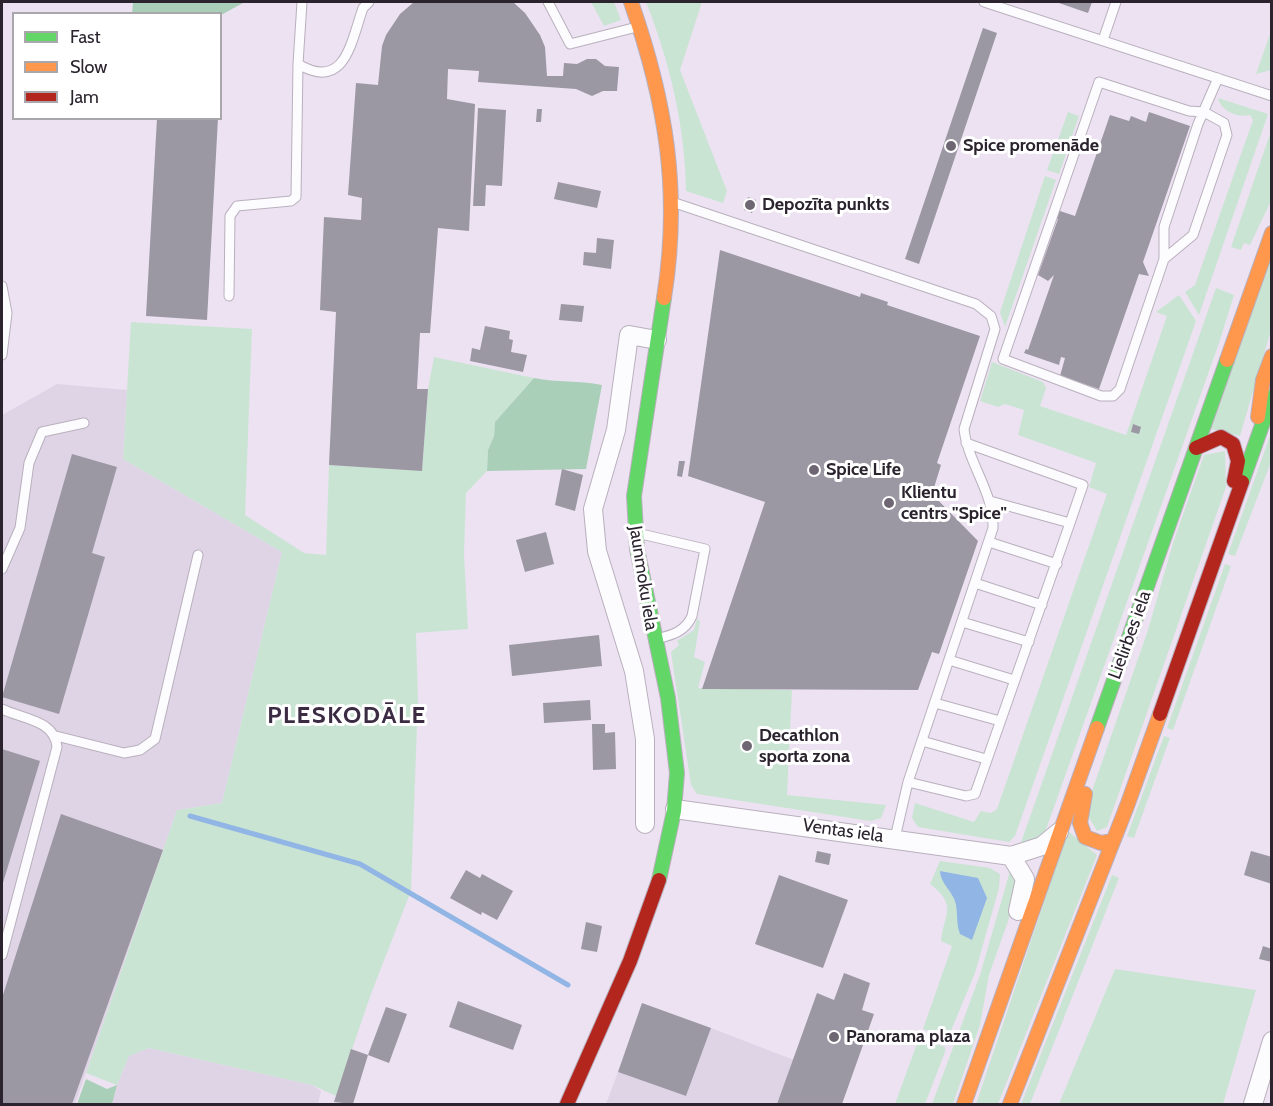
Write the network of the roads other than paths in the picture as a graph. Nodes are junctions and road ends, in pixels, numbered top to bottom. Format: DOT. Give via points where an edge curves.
graph roads {
  1 [pos="302,2"];
  2 [pos="369,2"];
  3 [pos="548,2"];
  4 [pos="631,2"];
  5 [pos="984,2"];
  6 [pos="1116,2"];
  7 [pos="640,26"];
  8 [pos="1103,40"];
  9 [pos="298,64"];
  10 [pos="1218,78"];
  11 [pos="1272,96"];
  12 [pos="1204,112"];
  13 [pos="673,203"];
  14 [pos="1272,233"];
  15 [pos="1164,259"];
  16 [pos="2,286"];
  17 [pos="229,296"];
  18 [pos="657,340"];
  19 [pos="2,355"];
  20 [pos="1272,356"];
  21 [pos="1272,397"];
  22 [pos="84,423"];
  23 [pos="966,442"];
  24 [pos="1256,443"];
  25 [pos="1196,448"];
  26 [pos="990,501"];
  27 [pos="1070,523"];
  28 [pos="635,532"];
  29 [pos="1224,533"];
  30 [pos="989,542"];
  31 [pos="198,555"];
  32 [pos="1057,564"];
  33 [pos="2,569"];
  34 [pos="975,583"];
  35 [pos="1147,585"];
  36 [pos="1042,605"];
  37 [pos="962,622"];
  38 [pos="653,640"];
  39 [pos="1029,642"];
  40 [pos="949,660"];
  41 [pos="659,665"];
  42 [pos="634,671"];
  43 [pos="1014,680"];
  44 [pos="935,703"];
  45 [pos="2,709"];
  46 [pos="1000,721"];
  47 [pos="56,736"];
  48 [pos="922,741"];
  49 [pos="986,759"];
  50 [pos="908,782"];
  51 [pos="675,809"];
  52 [pos="645,824"];
  53 [pos="1059,832"];
  54 [pos="894,838"];
  55 [pos="1113,841"];
  56 [pos="1011,856"];
  57 [pos="2,955"];
  58 [pos="988,1037"];
  59 [pos="1272,1041"];
  60 [pos="567,1104"];
  61 [pos="964,1104"];
  62 [pos="1010,1104"];
  63 [pos="1253,1104"];
  1 -- 9 [label="lane"];
  2 -- 9 [label="lane" via="339,67 328,74 312,73"];
  3 -- 7 [label="lane" via="570,44"];
  4 -- 7 [label="main road, Jaunmoku iela"];
  5 -- 8 [label="lane"];
  6 -- 8 [label="lane"];
  7 -- 13 [label="main road, Jaunmoku iela" via="662,101"];
  8 -- 10 [label="lane"];
  9 -- 17 [label="lane" via="296,197 232,210"];
  10 -- 11 [label="lane"];
  10 -- 12 [label="lane"];
  12 -- 15 [label="lane" via="1164,227"];
  12 -- 15 [label="lane" via="1224,123 1227,135 1193,235"];
  12 -- 15 [label="lane" via="1189,111 1099,82 1003,359 1101,396 1113,396 1120,389"];
  13 -- 18 [label="main road, Jaunmoku iela"];
  13 -- 23 [label="lane" via="976,304 991,316 995,329 970,404 964,429"];
  14 -- 25 [label="main road, Lielirbes iela"];
  16 -- 19 [label="lane" via="7,313"];
  18 -- 28 [label="main road, Jaunmoku iela" via="635,487"];
  18 -- 42 [label="street, Jaunmoku iela" via="629,335 616,430 593,509 597,551"];
  20 -- 24 [label="main road" via="1259,401"];
  21 -- 24 [label="main road"];
  22 -- 33 [label="lane" via="42,432 28,463 20,528"];
  23 -- 26 [label="lane"];
  23 -- 27 [label="lane" via="1083,484"];
  24 -- 29 [label="main road"];
  25 -- 29 [label="main road" via="1221,437 1238,450"];
  25 -- 35 [label="main road, Lielirbes iela"];
  26 -- 27 [label="lane"];
  26 -- 30 [label="lane" via="993,528"];
  27 -- 32 [label="lane"];
  28 -- 38 [label="main road, Jaunmoku iela"];
  28 -- 38 [label="lane" via="705,549 687,626 676,634"];
  29 -- 55 [label="main road"];
  30 -- 32 [label="lane"];
  30 -- 34 [label="lane"];
  31 -- 47 [label="lane" via="155,739 140,750 124,753"];
  32 -- 36 [label="lane"];
  34 -- 36 [label="lane"];
  34 -- 37 [label="lane"];
  35 -- 53 [label="main road, Lielirbes iela"];
  35 -- 55 [label="main road" via="1140,634 1079,816 1080,831 1085,837 1101,843"];
  36 -- 39 [label="lane"];
  37 -- 39 [label="lane"];
  37 -- 40 [label="lane"];
  38 -- 41 [label="main road, Jaunmoku iela"];
  39 -- 43 [label="lane"];
  40 -- 43 [label="lane"];
  40 -- 44 [label="lane"];
  41 -- 42 [label="street"];
  41 -- 51 [label="main road, Jaunmoku iela" via="674,751"];
  42 -- 52 [label="street, Jaunmoku iela" via="645,739"];
  43 -- 46 [label="lane"];
  44 -- 46 [label="lane"];
  44 -- 48 [label="lane"];
  45 -- 47 [label="lane" via="50,728"];
  46 -- 49 [label="lane"];
  47 -- 57 [label="lane" via="54,758"];
  48 -- 49 [label="lane"];
  48 -- 50 [label="lane"];
  49 -- 50 [label="lane" via="975,794 966,796"];
  50 -- 54 [label="lane"];
  51 -- 54 [label="street, Ventas iela"];
  51 -- 60 [label="main road, Jaunmoku iela" via="652,901"];
  53 -- 56 [label="street, Ventas iela" via="1042,846"];
  53 -- 58 [label="main road, Lielirbes iela"];
  54 -- 56 [label="street, Ventas iela"];
  55 -- 62 [label="main road"];
  56 -- 58 [label="street, Lielirbes iela" via="1023,872 1025,888 993,984"];
  58 -- 61 [label="main road, Lielirbes iela"];
  59 -- 63 [label="street"];
}
